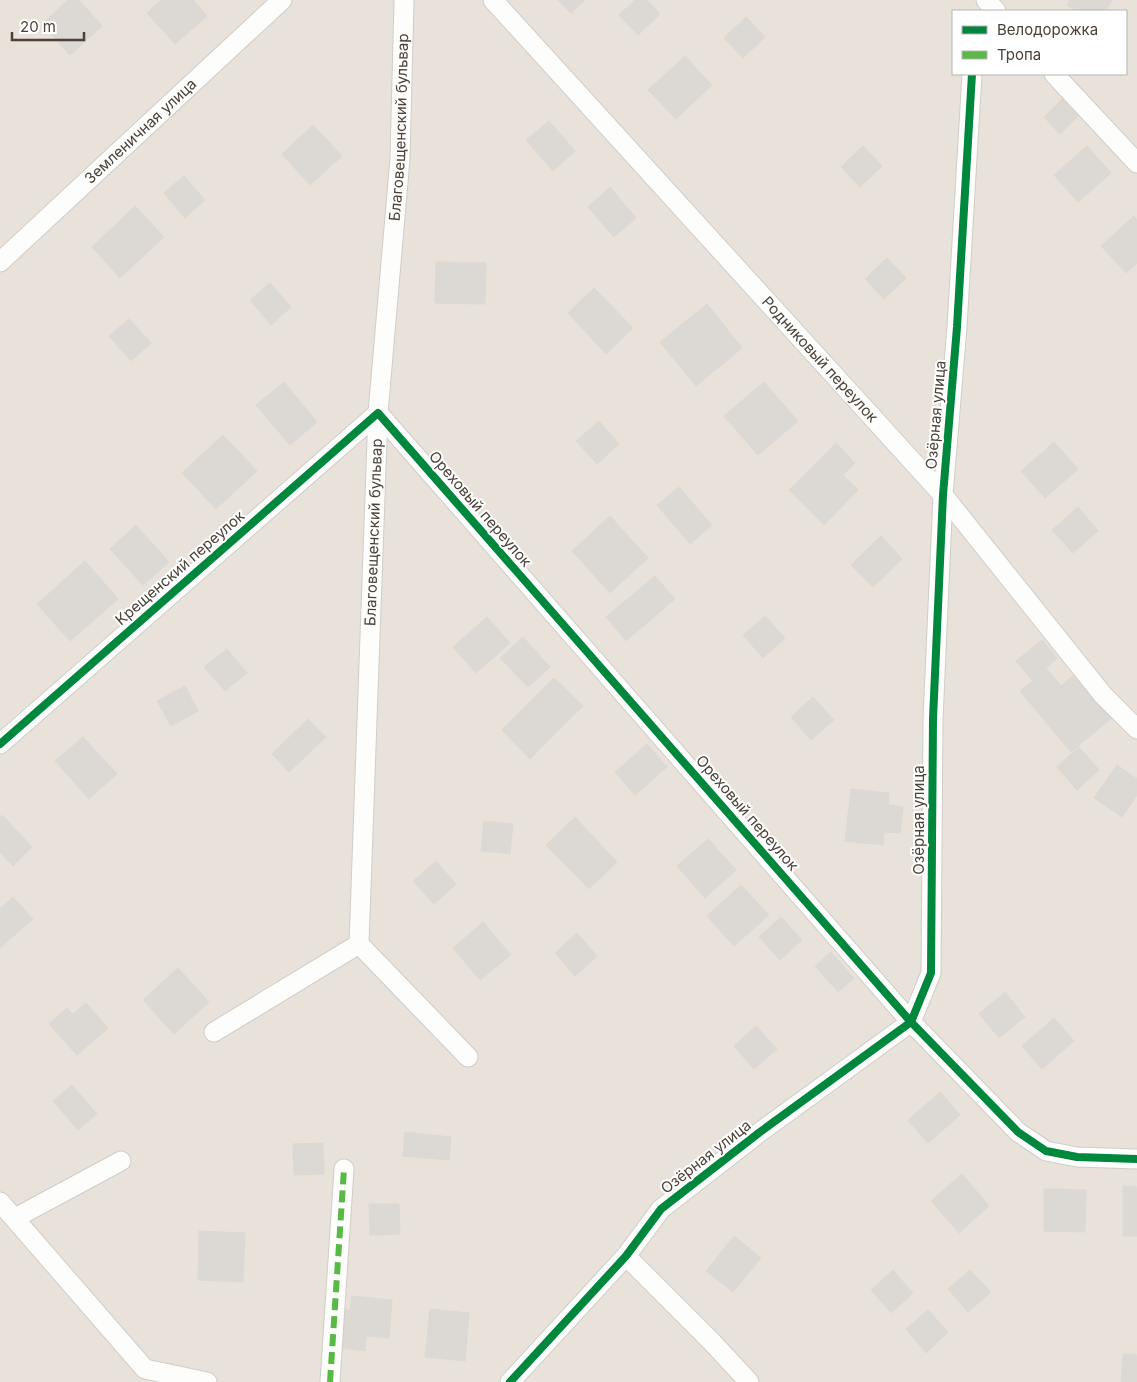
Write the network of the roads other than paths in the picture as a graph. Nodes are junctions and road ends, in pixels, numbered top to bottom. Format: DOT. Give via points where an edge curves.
graph roads {
  1 [pos="282,0"];
  2 [pos="404,0"];
  3 [pos="493,0"];
  4 [pos="986,0"];
  5 [pos="995,10"];
  6 [pos="972,75"];
  7 [pos="1055,75"];
  8 [pos="1137,163"];
  9 [pos="0,262"];
  10 [pos="378,414"];
  11 [pos="943,495"];
  12 [pos="1137,729"];
  13 [pos="0,744"];
  14 [pos="359,944"];
  15 [pos="911,1022"];
  16 [pos="214,1032"];
  17 [pos="468,1057"];
  18 [pos="1137,1159"];
  19 [pos="121,1161"];
  20 [pos="344,1169"];
  21 [pos="0,1202"];
  22 [pos="15,1218"];
  23 [pos="626,1256"];
  24 [pos="145,1376"];
  25 [pos="207,1382"];
  26 [pos="330,1382"];
  27 [pos="510,1382"];
  28 [pos="749,1382"];
  1 -- 9 [label="street, Земленичная улица"];
  2 -- 10 [label="street, Благовещенский бульвар" via="400,159"];
  3 -- 11 [label="street, Родниковый переулок"];
  4 -- 5 [label="street"];
  6 -- 11 [label="street, Озёрная улица"];
  7 -- 8 [label="street"];
  10 -- 13 [label="street, Крещенский переулок"];
  10 -- 14 [label="street, Благовещенский бульвар"];
  10 -- 15 [label="street, Ореховый переулок"];
  11 -- 12 [label="street, Родниковый переулок" via="1103,695"];
  11 -- 15 [label="street, Озёрная улица" via="934,719 931,973"];
  14 -- 16 [label="street"];
  14 -- 17 [label="street"];
  15 -- 18 [label="street, Ореховый переулок" via="1018,1132 1046,1151 1077,1157"];
  15 -- 23 [label="street, Озёрная улица" via="760,1132 662,1209"];
  19 -- 22 [label="street"];
  20 -- 26 [label="street"];
  21 -- 22 [label="street"];
  22 -- 24 [label="street"];
  23 -- 27 [label="street, Озёрная улица"];
  23 -- 28 [label="street"];
  24 -- 25 [label="street"];
}
